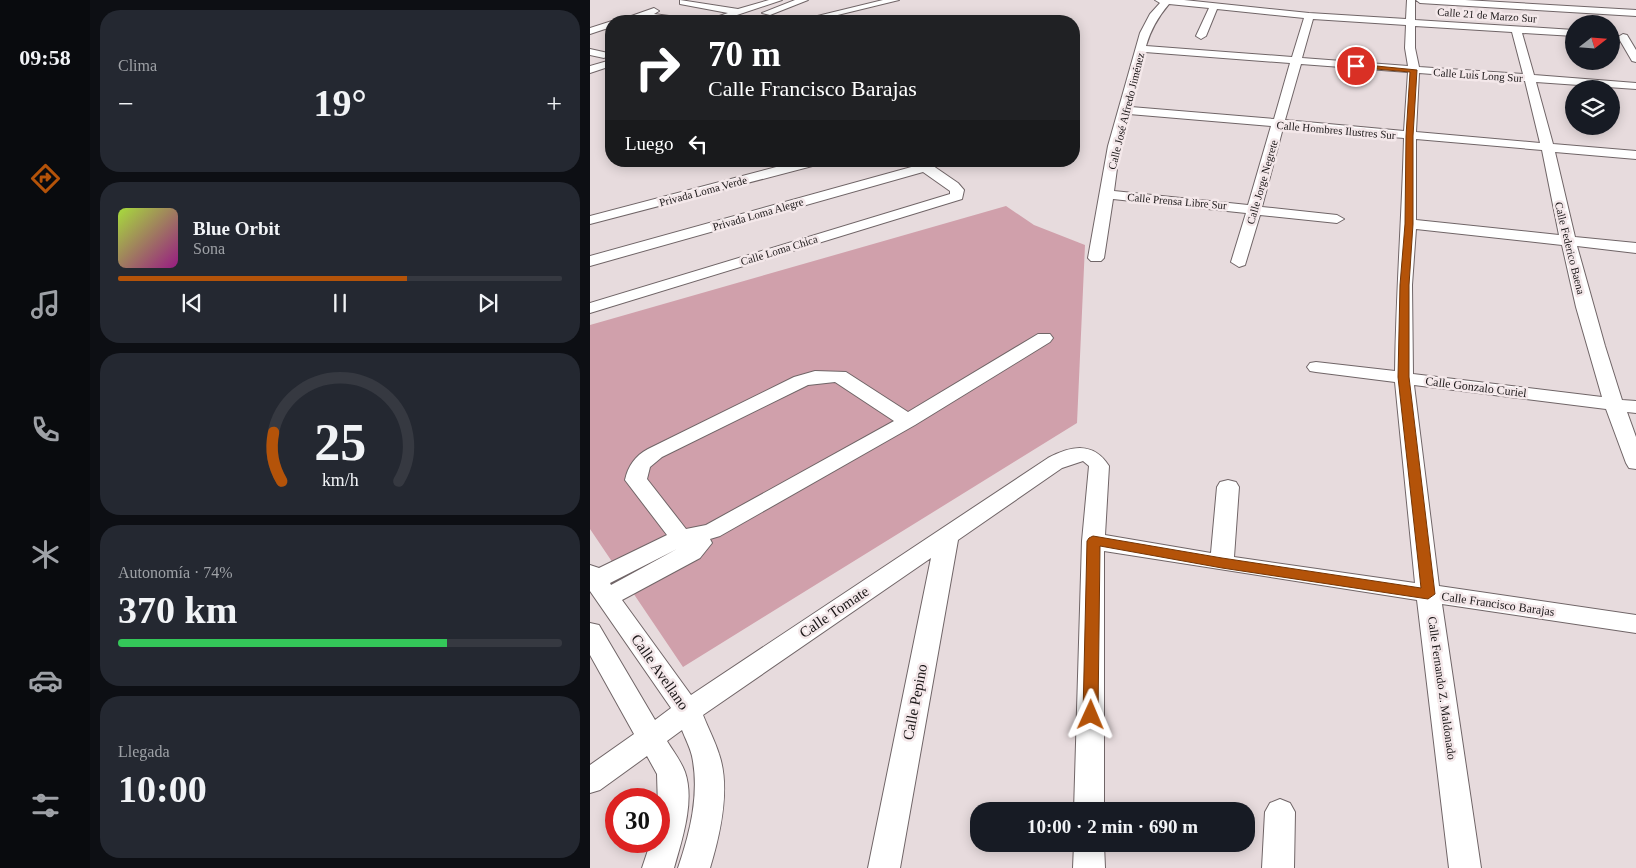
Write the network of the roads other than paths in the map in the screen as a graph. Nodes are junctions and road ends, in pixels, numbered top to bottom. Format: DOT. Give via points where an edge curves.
graph roads {
  1 [pos="842,0"];
  2 [pos="895,0"];
  3 [pos="1163,0"];
  4 [pos="1411,0"];
  5 [pos="1420,0"];
  6 [pos="1503,0"];
  7 [pos="687,1"];
  8 [pos="801,1"];
  9 [pos="782,2"];
  10 [pos="1569,2"];
  11 [pos="1214,6"];
  12 [pos="864,7"];
  13 [pos="1636,7"];
  14 [pos="1636,13"];
  15 [pos="643,15"];
  16 [pos="734,15"];
  17 [pos="751,15"];
  18 [pos="815,15"];
  19 [pos="829,15"];
  20 [pos="1309,16"];
  21 [pos="1410,22"];
  22 [pos="1516,29"];
  23 [pos="1565,32"];
  24 [pos="1201,36"];
  25 [pos="1620,37"];
  26 [pos="1623,37"];
  27 [pos="1636,38"];
  28 [pos="1141,49"];
  29 [pos="590,52"];
  30 [pos="605,56"];
  31 [pos="605,57"];
  32 [pos="590,59"];
  33 [pos="1636,59"];
  34 [pos="605,60"];
  35 [pos="1297,62"];
  36 [pos="590,70"];
  37 [pos="1414,70"];
  38 [pos="1530,79"];
  39 [pos="1636,86"];
  40 [pos="1126,110"];
  41 [pos="1278,124"];
  42 [pos="1410,136"];
  43 [pos="1547,147"];
  44 [pos="1636,155"];
  45 [pos="792,167"];
  46 [pos="911,167"];
  47 [pos="925,167"];
  48 [pos="1106,194"];
  49 [pos="1255,208"];
  50 [pos="1337,218"];
  51 [pos="590,220"];
  52 [pos="1409,224"];
  53 [pos="1568,242"];
  54 [pos="1636,248"];
  55 [pos="1096,258"];
  56 [pos="590,261"];
  57 [pos="1239,262"];
  58 [pos="590,308"];
  59 [pos="1044,338"];
  60 [pos="1316,367"];
  61 [pos="1404,377"];
  62 [pos="1612,404"];
  63 [pos="1636,407"];
  64 [pos="908,421"];
  65 [pos="1636,464"];
  66 [pos="1228,487"];
  67 [pos="946,536"];
  68 [pos="1093,541"];
  69 [pos="686,545"];
  70 [pos="1222,563"];
  71 [pos="598,583"];
  72 [pos="1428,594"];
  73 [pos="1636,624"];
  74 [pos="592,640"];
  75 [pos="688,711"];
  76 [pos="652,736"];
  77 [pos="590,781"];
  78 [pos="1089,802"];
  79 [pos="1280,812"];
  80 [pos="1089,852"];
  81 [pos="658,868"];
  82 [pos="694,868"];
  83 [pos="884,868"];
  84 [pos="1089,868"];
  85 [pos="1278,868"];
  86 [pos="1465,868"];
  1 -- 12 [label="street"];
  2 -- 12 [label="street"];
  3 -- 11 [label="street, Calle 21 de Marzo Sur"];
  3 -- 28 [label="street, Calle José Alfredo Jiménez" via="1150,21"];
  4 -- 21 [label="street, Calle Fernando Z. Maldonado"];
  5 -- 14 [label="street"];
  6 -- 10 [label="street"];
  7 -- 15 [label="street"];
  7 -- 16 [label="street"];
  8 -- 9 [label="street"];
  9 -- 17 [label="street"];
  9 -- 18 [label="street"];
  10 -- 13 [label="street"];
  11 -- 20 [label="street, Calle 21 de Marzo Sur"];
  11 -- 24 [label="street"];
  12 -- 19 [label="street"];
  20 -- 21 [label="street, Calle 21 de Marzo Sur"];
  20 -- 35 [label="street, Calle Jorge Negrete"];
  21 -- 22 [label="street, Calle 21 de Marzo Sur"];
  21 -- 37 [label="street, Calle Fernando Z. Maldonado"];
  22 -- 23 [label="street, Calle 21 de Marzo Sur"];
  22 -- 38 [label="street, Calle Federico Baena"];
  25 -- 26 [label="street"];
  26 -- 27 [label="street"];
  26 -- 33 [label="street"];
  28 -- 35 [label="street, Calle Luis Long Sur"];
  28 -- 40 [label="street, Calle José Alfredo Jiménez"];
  29 -- 30 [label="street"];
  31 -- 32 [label="street"];
  34 -- 36 [label="street"];
  35 -- 37 [label="street, Calle Luis Long Sur"];
  35 -- 41 [label="street, Calle Jorge Negrete"];
  37 -- 38 [label="street, Calle Luis Long Sur"];
  37 -- 42 [label="street, Calle Fernando Z. Maldonado"];
  38 -- 39 [label="street, Calle Luis Long Sur"];
  38 -- 43 [label="street, Calle Federico Baena"];
  40 -- 41 [label="street, Calle Hombres Ilustres Sur"];
  40 -- 48 [label="street, Calle José Alfredo Jiménez" via="1114,146"];
  41 -- 42 [label="street, Calle Hombres Ilustres Sur"];
  41 -- 49 [label="street, Calle Jorge Negrete"];
  42 -- 43 [label="street, Calle Hombres Ilustres Sur"];
  42 -- 52 [label="street, Calle Fernando Z. Maldonado"];
  43 -- 44 [label="street, Calle Hombres Ilustres Sur"];
  43 -- 53 [label="street, Calle Federico Baena"];
  45 -- 51 [label="street, Privada Loma Verde"];
  46 -- 56 [label="street, Privada Loma Alegre"];
  47 -- 58 [label="street, Calle Loma Chica" via="958,193"];
  48 -- 49 [label="street, Calle Prensa Libre Sur"];
  48 -- 55 [label="street, Calle José Alfredo Jiménez"];
  49 -- 50 [label="street, Calle Prensa Libre Sur"];
  49 -- 57 [label="street, Calle Jorge Negrete"];
  52 -- 53 [label="street"];
  52 -- 61 [label="street, Calle Fernando Z. Maldonado" via="1404,285"];
  53 -- 54 [label="street"];
  53 -- 62 [label="street, Calle Federico Baena"];
  59 -- 64 [label="street"];
  60 -- 61 [label="street, Calle Gonzalo Curiel"];
  61 -- 62 [label="street, Calle Gonzalo Curiel"];
  61 -- 72 [label="street, Calle Fernando Z. Maldonado"];
  62 -- 63 [label="street, Calle Gonzalo Curiel"];
  62 -- 65 [label="street, Calle Federico Baena"];
  64 -- 69 [label="street"];
  64 -- 69 [label="street" via="839,376 814,377 655,452 644,460 636,480"];
  66 -- 70 [label="street"];
  67 -- 68 [label="street, Calle Tomate" via="1066,457 1084,454 1099,466"];
  67 -- 75 [label="street, Calle Tomate"];
  67 -- 83 [label="street, Calle Pepino"];
  68 -- 70 [label="street, Calle Francisco Barajas"];
  68 -- 78 [label="street"];
  69 -- 71 [label="street"];
  70 -- 72 [label="street, Calle Francisco Barajas"];
  71 -- 75 [label="street, Calle Avellano"];
  72 -- 73 [label="street, Calle Francisco Barajas"];
  72 -- 86 [label="street, Calle Fernando Z. Maldonado"];
  74 -- 76 [label="street"];
  75 -- 76 [label="street, Calle Tomate"];
  75 -- 82 [label="street, Calle Avellano" via="706,756 709,793 706,831"];
  76 -- 77 [label="street, Calle Tomate"];
  76 -- 81 [label="street" via="671,773 673,800 668,837"];
  79 -- 85 [label="street"];
  80 -- 84 [label="street"];
}
